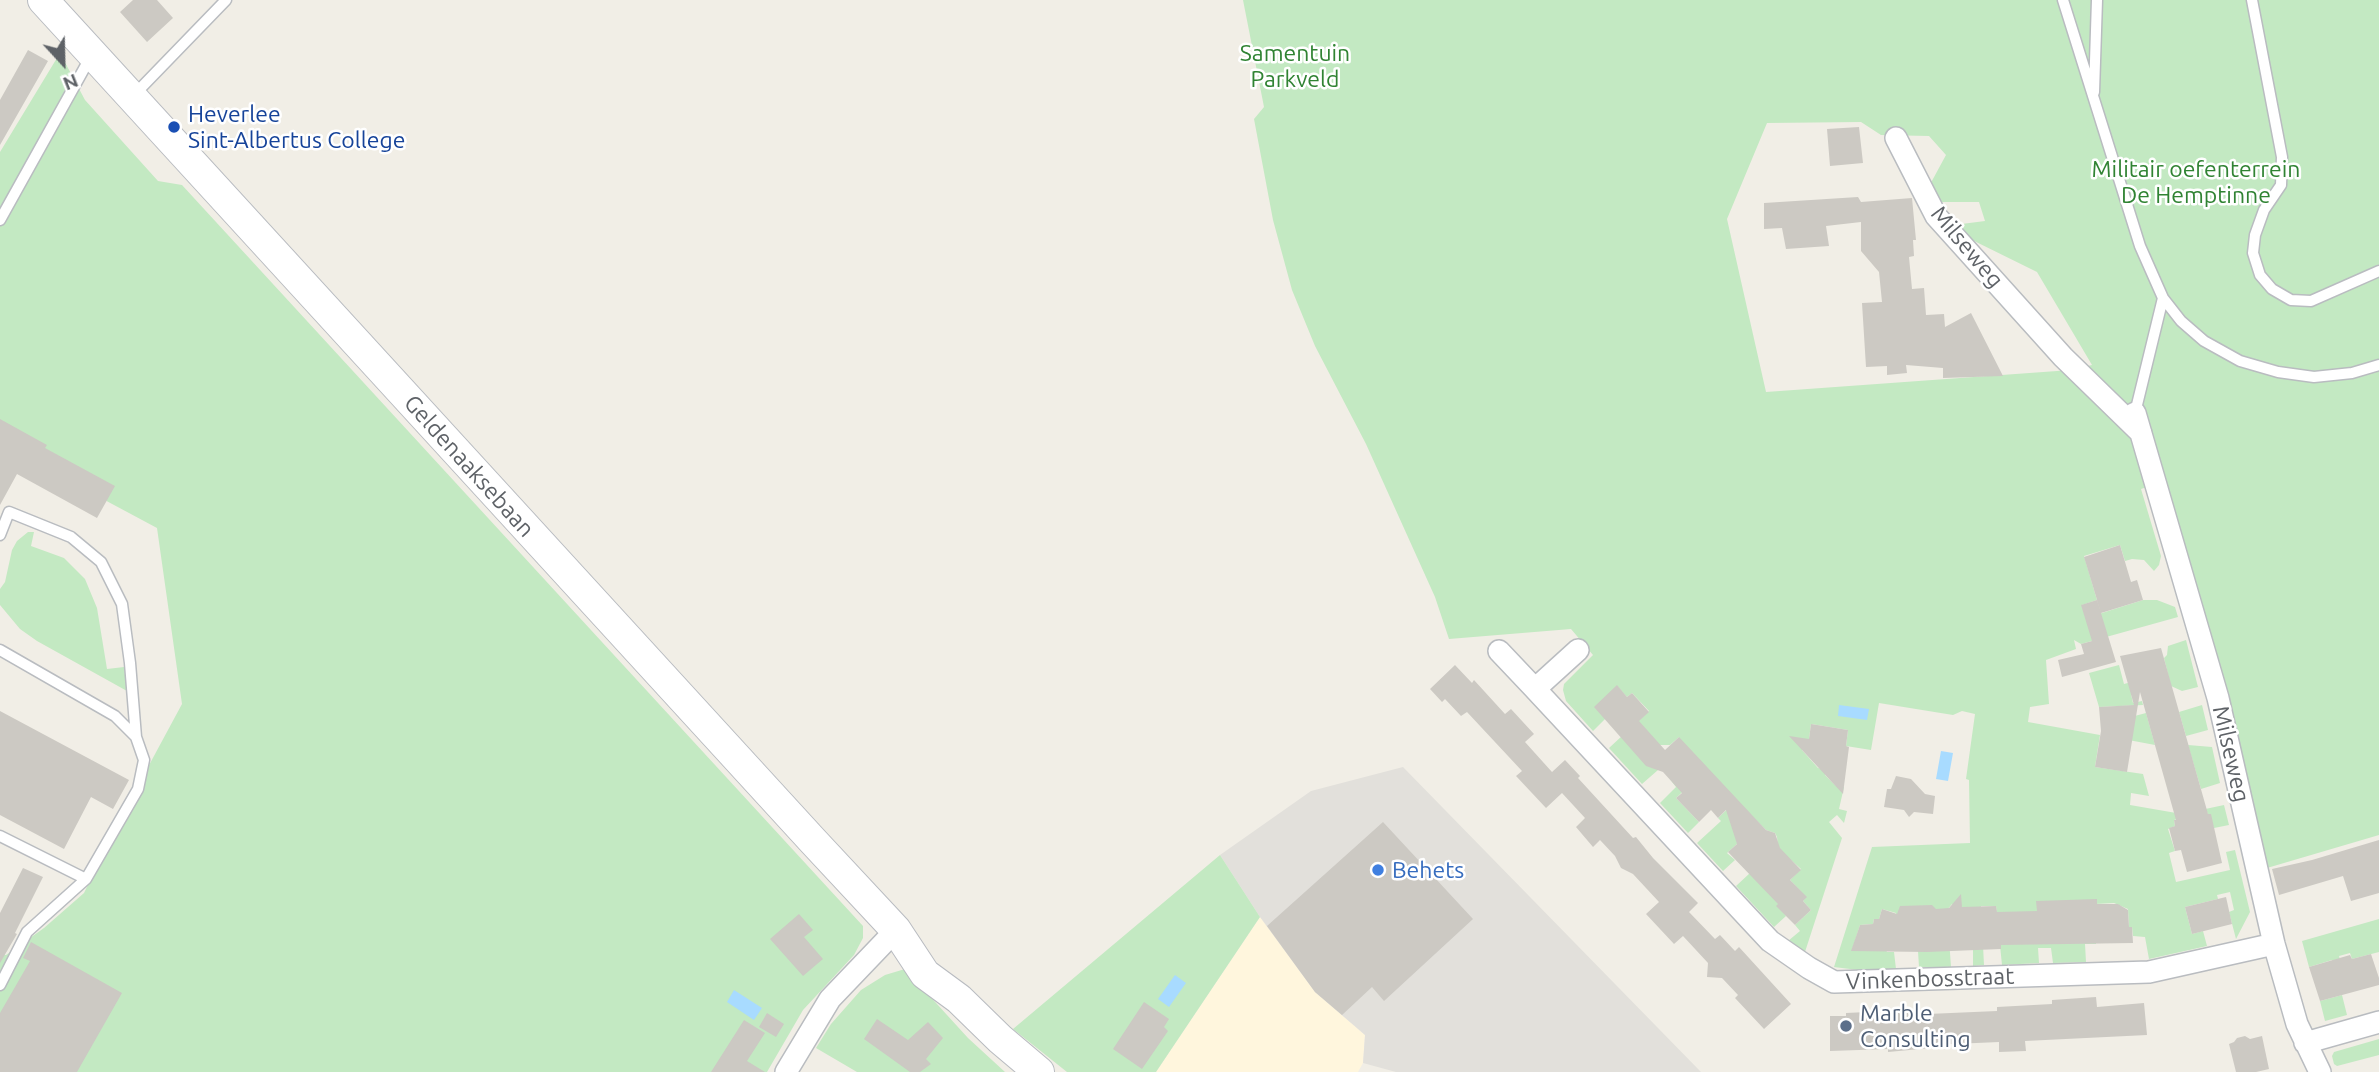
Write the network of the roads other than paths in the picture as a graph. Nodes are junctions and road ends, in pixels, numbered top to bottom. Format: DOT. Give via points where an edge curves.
graph roads {
  1 [pos="43,0"];
  2 [pos="226,0"];
  3 [pos="2063,0"];
  4 [pos="2097,0"];
  5 [pos="2252,0"];
  6 [pos="93,54"];
  7 [pos="132,97"];
  8 [pos="2094,101"];
  9 [pos="1896,138"];
  10 [pos="0,220"];
  11 [pos="2379,271"];
  12 [pos="2163,298"];
  13 [pos="2379,365"];
  14 [pos="2135,413"];
  15 [pos="2143,434"];
  16 [pos="0,535"];
  17 [pos="0,650"];
  18 [pos="1577,650"];
  19 [pos="1499,652"];
  20 [pos="1535,689"];
  21 [pos="136,737"];
  22 [pos="0,836"];
  23 [pos="86,879"];
  24 [pos="896,930"];
  25 [pos="2274,944"];
  26 [pos="0,985"];
  27 [pos="2379,1022"];
  28 [pos="2305,1043"];
  29 [pos="786,1072"];
  30 [pos="1039,1072"];
  31 [pos="2320,1072"];
  1 -- 6 [label="street, Geldenaaksebaan"];
  2 -- 7 [label="lane"];
  3 -- 8 [label="lane"];
  4 -- 8 [label="lane"];
  5 -- 11 [label="lane" via="2282,157 2281,185 2264,210 2255,235 2253,253 2260,275 2291,300 2311,301"];
  6 -- 7 [label="street, Geldenaaksebaan"];
  6 -- 10 [label="lane"];
  7 -- 24 [label="street, Geldenaaksebaan"];
  8 -- 12 [label="lane" via="2140,246"];
  9 -- 15 [label="street, Milseweg" via="1936,216 2063,357"];
  12 -- 13 [label="lane" via="2204,341 2240,361 2314,377"];
  12 -- 14 [label="lane"];
  14 -- 15 [label="street, Milseweg"];
  15 -- 25 [label="street, Milseweg" via="2218,698"];
  16 -- 21 [label="lane" via="9,512 71,537 101,562 122,604"];
  17 -- 21 [label="lane" via="115,716"];
  18 -- 20 [label="street"];
  19 -- 20 [label="street, Vinkenbosstraat"];
  20 -- 25 [label="street, Vinkenbosstraat" via="1769,941 1833,982 2149,972"];
  21 -- 23 [label="lane" via="144,760 138,789"];
  22 -- 23 [label="lane"];
  23 -- 26 [label="lane" via="27,932"];
  24 -- 29 [label="street" via="830,999"];
  24 -- 30 [label="street, Geldenaaksebaan" via="942,961 959,999"];
  25 -- 28 [label="street, Milseweg"];
  27 -- 28 [label="street"];
  28 -- 31 [label="street, Milseweg"];
}
